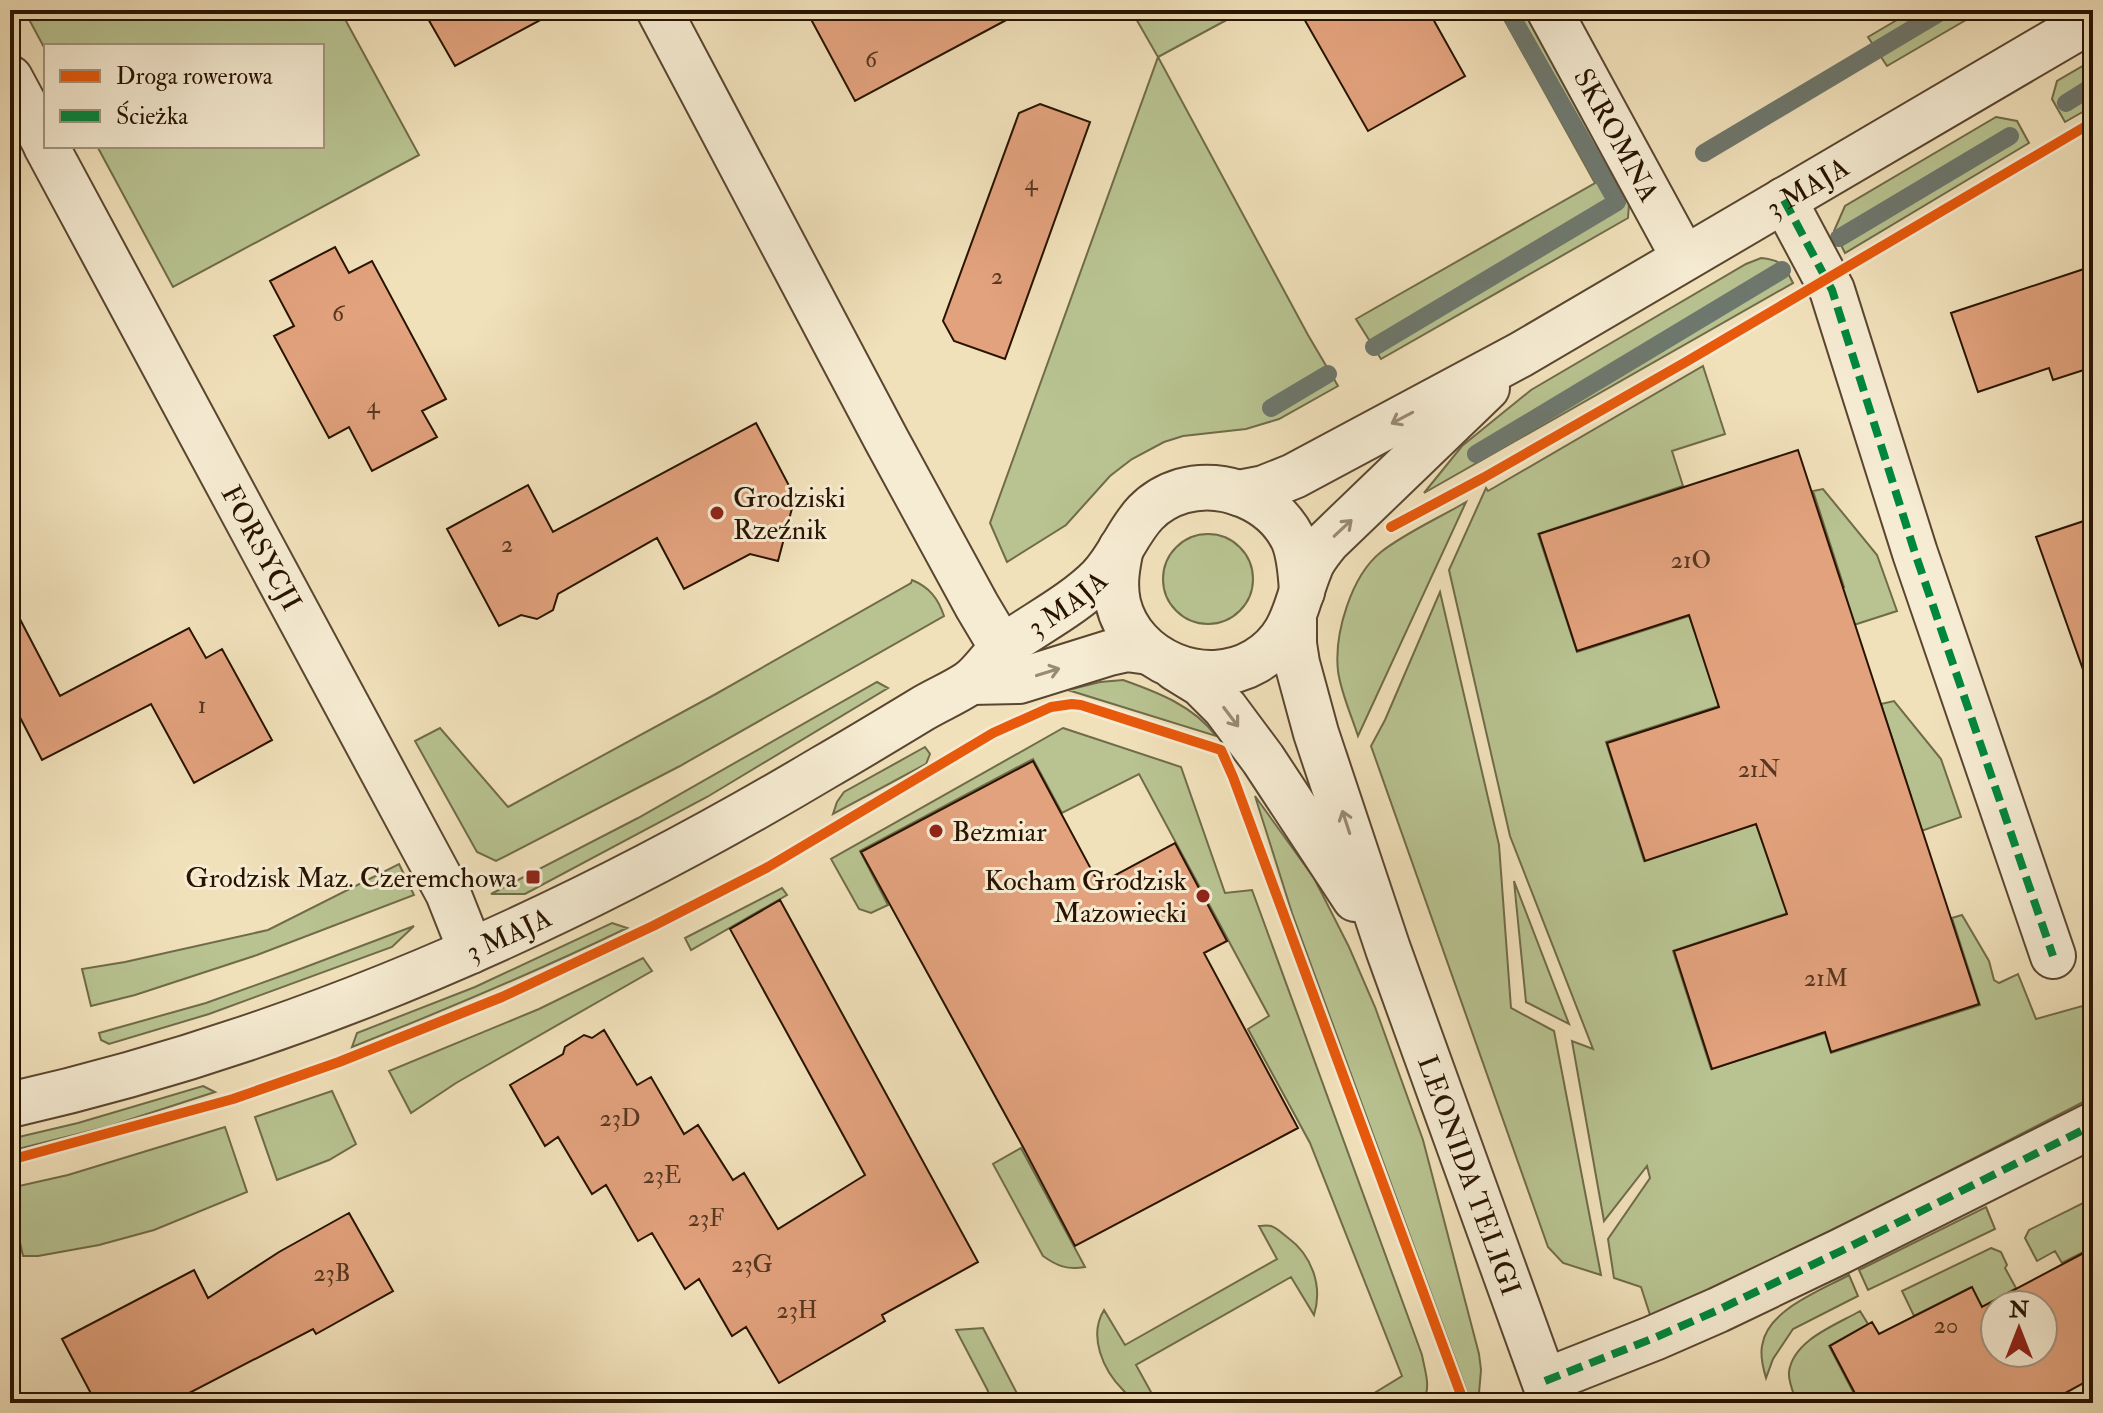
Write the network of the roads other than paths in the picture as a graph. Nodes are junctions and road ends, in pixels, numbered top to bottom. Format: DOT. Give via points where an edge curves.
graph roads {
  1 [pos="659,10"];
  2 [pos="1549,10"];
  3 [pos="2093,19"];
  4 [pos="10,78"];
  5 [pos="44,142"];
  6 [pos="47,148"];
  7 [pos="1784,200"];
  8 [pos="1684,258"];
  9 [pos="1520,355"];
  10 [pos="1238,493"];
  11 [pos="1121,548"];
  12 [pos="1298,606"];
  13 [pos="1002,648"];
  14 [pos="1161,659"];
  15 [pos="971,682"];
  16 [pos="1388,949"];
  17 [pos="471,951"];
  18 [pos="2053,956"];
  19 [pos="10,1105"];
  20 [pos="2093,1125"];
  21 [pos="1548,1392"];
  1 -- 13 [label="street"];
  2 -- 8 [label="street, SKROMNA"];
  3 -- 7 [label="street, 3 MAJA"];
  4 -- 5 [label="street, FORSYCJI"];
  6 -- 17 [label="street, FORSYCJI" via="448,893"];
  7 -- 8 [label="street, 3 MAJA"];
  7 -- 18 [label="street" via="1832,290 1915,553"];
  8 -- 9 [label="street, 3 MAJA"];
  9 -- 10 [label="street, 3 MAJA, one-way" via="1294,476"];
  12 -- 9 [label="street, 3 MAJA, one-way" via="1311,565 1327,542"];
  10 -- 11 [label="street, 3 MAJA" via="1210,487 1182,491 1135,523"];
  10 -- 12 [label="street, 3 MAJA" via="1261,503 1293,540 1300,567"];
  11 -- 13 [label="street, 3 MAJA" via="1102,576 1080,595"];
  11 -- 14 [label="street, 3 MAJA" via="1115,576 1119,604 1130,631"];
  12 -- 14 [label="street, 3 MAJA" via="1278,643 1256,661 1229,671 1200,673"];
  16 -- 12 [label="street, LEONIDA TELIGI, one-way" via="1297,663"];
  13 -- 15 [label="street, 3 MAJA"];
  15 -- 14 [label="street, 3 MAJA, one-way" via="1019,681 1127,649"];
  14 -- 16 [label="street, LEONIDA TELIGI, one-way" via="1201,684 1225,708"];
  15 -- 17 [label="street, 3 MAJA" via="622,880"];
  16 -- 21 [label="street, LEONIDA TELIGI"];
  17 -- 19 [label="street, 3 MAJA" via="372,994 238,1041"];
  20 -- 21 [label="street"];
}
